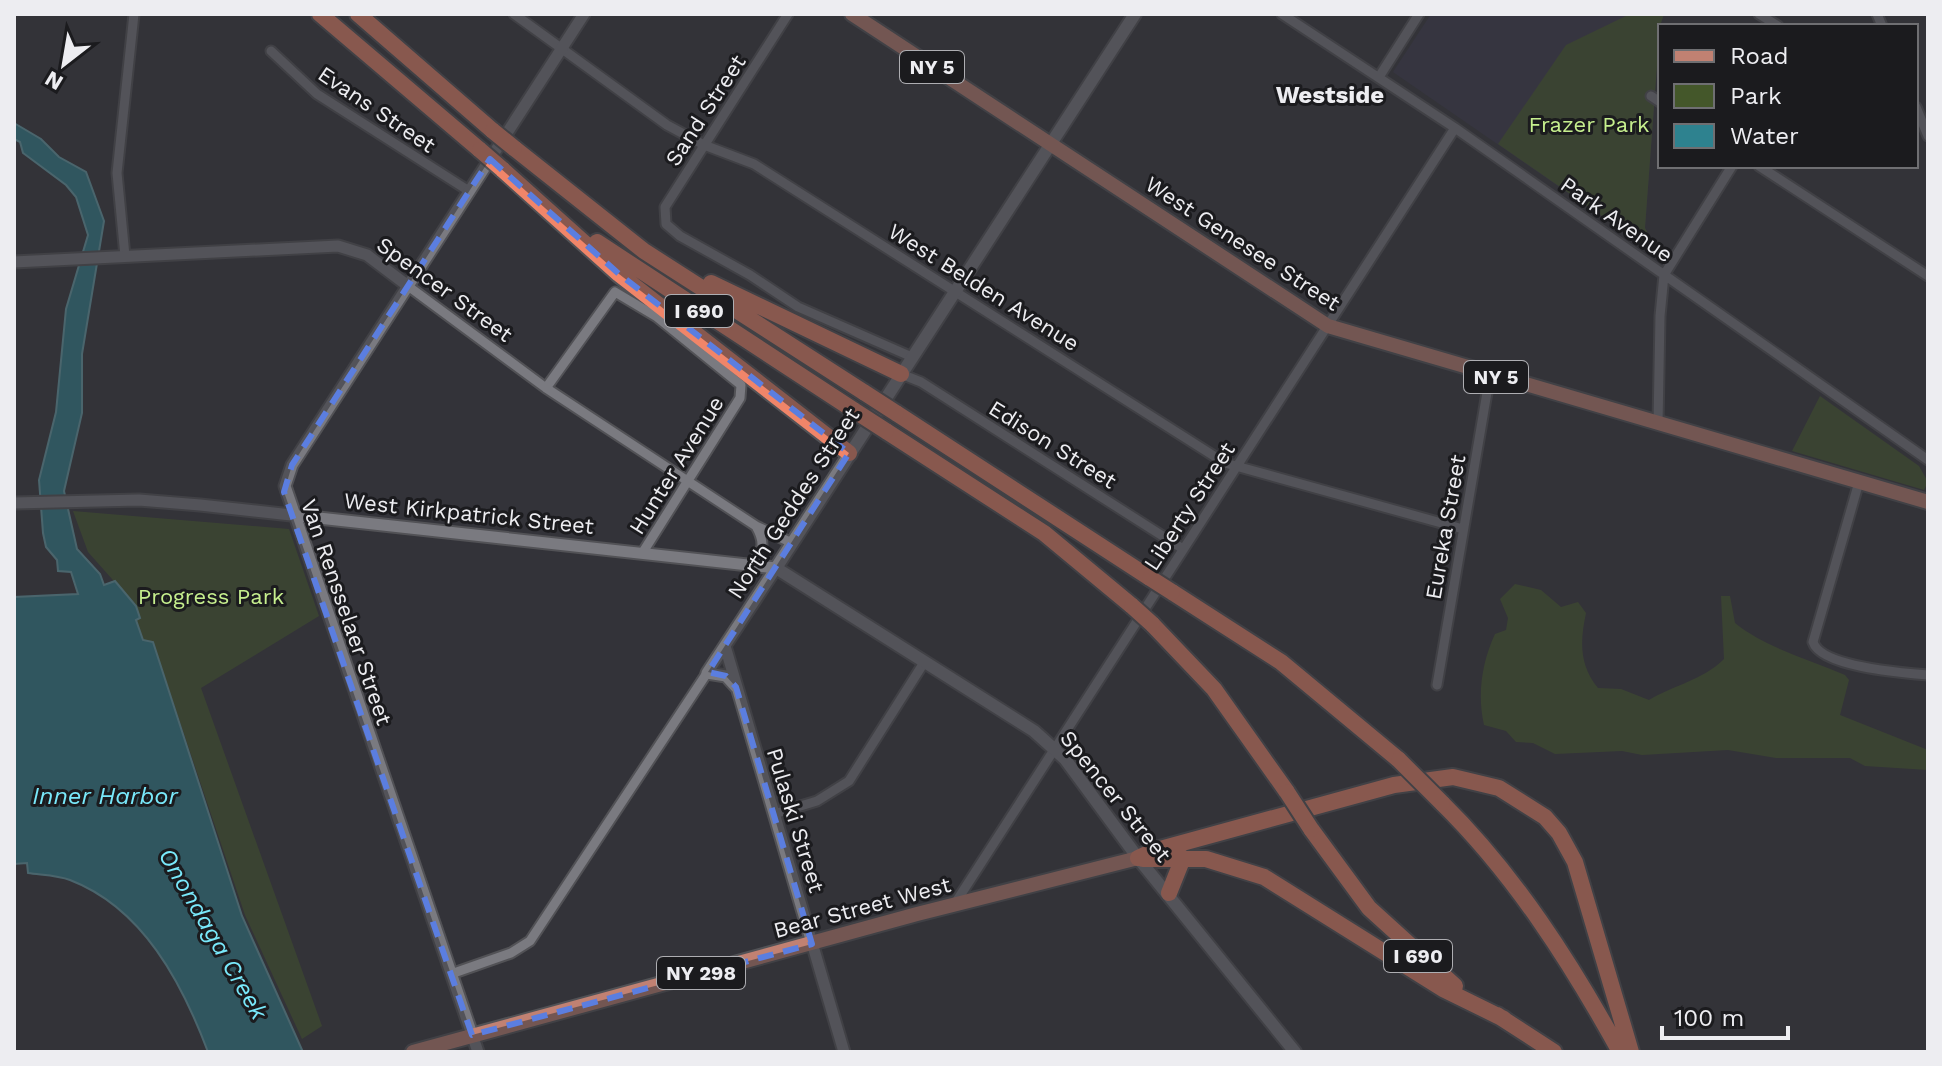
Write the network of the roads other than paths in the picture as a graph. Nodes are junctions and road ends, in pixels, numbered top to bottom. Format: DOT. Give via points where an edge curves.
graph roads {
  1 [pos="134,14"];
  2 [pos="320,14"];
  3 [pos="358,14"];
  4 [pos="514,14"];
  5 [pos="584,14"];
  6 [pos="788,14"];
  7 [pos="852,14"];
  8 [pos="1135,14"];
  9 [pos="1282,14"];
  10 [pos="1419,14"];
  11 [pos="561,49"];
  12 [pos="271,51"];
  13 [pos="1379,77"];
  14 [pos="1918,116"];
  15 [pos="1455,128"];
  16 [pos="1928,136"];
  17 [pos="704,145"];
  18 [pos="1050,145"];
  19 [pos="1731,168"];
  20 [pos="1762,168"];
  21 [pos="469,191"];
  22 [pos="546,207"];
  23 [pos="619,232"];
  24 [pos="125,256"];
  25 [pos="14,262"];
  26 [pos="1664,275"];
  27 [pos="1928,276"];
  28 [pos="408,286"];
  29 [pos="956,290"];
  30 [pos="1328,326"];
  31 [pos="912,357"];
  32 [pos="901,374"];
  33 [pos="1490,375"];
  34 [pos="546,388"];
  35 [pos="1658,424"];
  36 [pos="849,453"];
  37 [pos="1928,460"];
  38 [pos="1236,466"];
  39 [pos="687,480"];
  40 [pos="1859,482"];
  41 [pos="1927,500"];
  42 [pos="14,503"];
  43 [pos="294,514"];
  44 [pos="756,526"];
  45 [pos="1463,529"];
  46 [pos="792,543"];
  47 [pos="1183,549"];
  48 [pos="643,552"];
  49 [pos="752,564"];
  50 [pos="776,568"];
  51 [pos="725,646"];
  52 [pos="925,661"];
  53 [pos="707,673"];
  54 [pos="1928,675"];
  55 [pos="1437,685"];
  56 [pos="736,687"];
  57 [pos="1055,748"];
  58 [pos="774,814"];
  59 [pos="1138,858"];
  60 [pos="1183,858"];
  61 [pos="1169,893"];
  62 [pos="954,905"];
  63 [pos="812,944"];
  64 [pos="451,974"];
  65 [pos="1504,1019"];
  66 [pos="472,1035"];
  67 [pos="413,1052"];
  68 [pos="478,1052"];
  69 [pos="844,1052"];
  70 [pos="1295,1052"];
  71 [pos="1554,1052"];
  72 [pos="1620,1052"];
  73 [pos="1631,1052"];
  1 -- 24 [label="street" via="117,173"];
  2 -- 22 [label="highway, I 690, bridge"];
  3 -- 23 [label="highway, I 690, bridge"];
  4 -- 11 [label="street, West Belden Avenue"];
  5 -- 11 [label="street, Van Rensselaer Street"];
  6 -- 17 [label="street, Sand Street"];
  7 -- 18 [label="main road, West Genesee Street / NY 5"];
  8 -- 18 [label="main road, North Geddes Street"];
  9 -- 13 [label="street, Park Avenue"];
  10 -- 13 [label="street"];
  11 -- 17 [label="street, West Belden Avenue" via="667,125"];
  11 -- 21 [label="street, Van Rensselaer Street"];
  12 -- 21 [label="street, Evans Street" via="317,94"];
  13 -- 15 [label="street, Park Avenue"];
  14 -- 16 [label="street"];
  15 -- 26 [label="street, Park Avenue"];
  15 -- 30 [label="street, Liberty Street"];
  17 -- 29 [label="street, West Belden Avenue" via="754,164"];
  17 -- 31 [label="street, Sand Street" via="665,207 668,227 809,313"];
  18 -- 29 [label="main road, North Geddes Street"];
  18 -- 30 [label="main road, West Genesee Street / NY 5"];
  19 -- 26 [label="street"];
  20 -- 27 [label="street"];
  21 -- 28 [label="street, Van Rensselaer Street"];
  22 -- 36 [label="highway" via="619,274"];
  22 -- 65 [label="highway, I 690, bridge" via="1044,533 1132,606 1214,689 1369,908 1461,991"];
  23 -- 32 [label="highway" via="737,296"];
  23 -- 72 [label="highway, I 690, bridge" via="1281,662 1399,760 1442,803 1559,949"];
  24 -- 25 [label="street, Spencer Street"];
  24 -- 28 [label="street, Spencer Street" via="338,246 367,255"];
  26 -- 35 [label="street"];
  26 -- 37 [label="street, Park Avenue"];
  28 -- 34 [label="street, Spencer Street"];
  28 -- 43 [label="street, Van Rensselaer Street" via="292,465 284,492"];
  29 -- 31 [label="main road, North Geddes Street"];
  29 -- 38 [label="street, West Belden Avenue"];
  30 -- 33 [label="main road, West Genesee Street / NY 5"];
  30 -- 38 [label="street, Liberty Street"];
  31 -- 32 [label="main road, North Geddes Street"];
  32 -- 36 [label="main road, North Geddes Street"];
  32 -- 47 [label="street, Edison Street"];
  33 -- 35 [label="main road, West Genesee Street / NY 5"];
  33 -- 45 [label="street, Eureka Street"];
  34 -- 39 [label="street, Spencer Street"];
  34 -- 39 [label="street, Hunter Avenue" via="609,296 621,293 741,385 740,398"];
  35 -- 40 [label="main road, West Genesee Street / NY 5"];
  36 -- 46 [label="main road, North Geddes Street"];
  38 -- 45 [label="street, West Belden Avenue"];
  38 -- 47 [label="street, Liberty Street"];
  39 -- 44 [label="street, Spencer Street"];
  39 -- 48 [label="street, Hunter Avenue"];
  40 -- 41 [label="main road, West Genesee Street / NY 5"];
  40 -- 54 [label="street" via="1815,648 1879,670"];
  42 -- 43 [label="street, West Kirkpatrick Street" via="139,500"];
  43 -- 48 [label="street, West Kirkpatrick Street"];
  43 -- 64 [label="street, Van Rensselaer Street"];
  44 -- 46 [label="street, Spencer Street"];
  44 -- 49 [label="street" via="763,547"];
  45 -- 55 [label="street, Eureka Street"];
  46 -- 50 [label="main road, North Geddes Street"];
  47 -- 57 [label="street, Liberty Street"];
  48 -- 49 [label="street, West Kirkpatrick Street"];
  49 -- 50 [label="street, West Kirkpatrick Street"];
  50 -- 51 [label="street, North Geddes Street"];
  50 -- 52 [label="main road, Spencer Street"];
  51 -- 53 [label="street, North Geddes Street"];
  51 -- 56 [label="street, Pulaski Street"];
  52 -- 57 [label="main road, Spencer Street"];
  52 -- 58 [label="street" via="849,781 817,801"];
  53 -- 56 [label="street" via="726,676"];
  53 -- 64 [label="street, North Geddes Street" via="530,941"];
  56 -- 58 [label="street, Pulaski Street"];
  57 -- 59 [label="main road, Spencer Street"];
  57 -- 62 [label="street, Liberty Street"];
  58 -- 63 [label="street, Pulaski Street"];
  59 -- 60 [label="highway"];
  59 -- 61 [label="main road, Spencer Street"];
  59 -- 62 [label="main road, Bear Street West / NY 298"];
  59 -- 73 [label="highway" via="1394,785 1453,777 1499,788 1545,817 1575,862"];
  60 -- 61 [label="highway"];
  60 -- 65 [label="highway" via="1221,862 1264,877 1443,989"];
  61 -- 70 [label="main road, Spencer Street"];
  62 -- 63 [label="main road, Bear Street West / NY 298"];
  63 -- 66 [label="main road, Bear Street West / NY 298"];
  63 -- 69 [label="street, Pulaski Street"];
  64 -- 66 [label="street, Van Rensselaer Street"];
  65 -- 71 [label="highway, I 690"];
  66 -- 67 [label="main road, Bear Street West / NY 298"];
  66 -- 68 [label="street, Van Rensselaer Street"];
}
